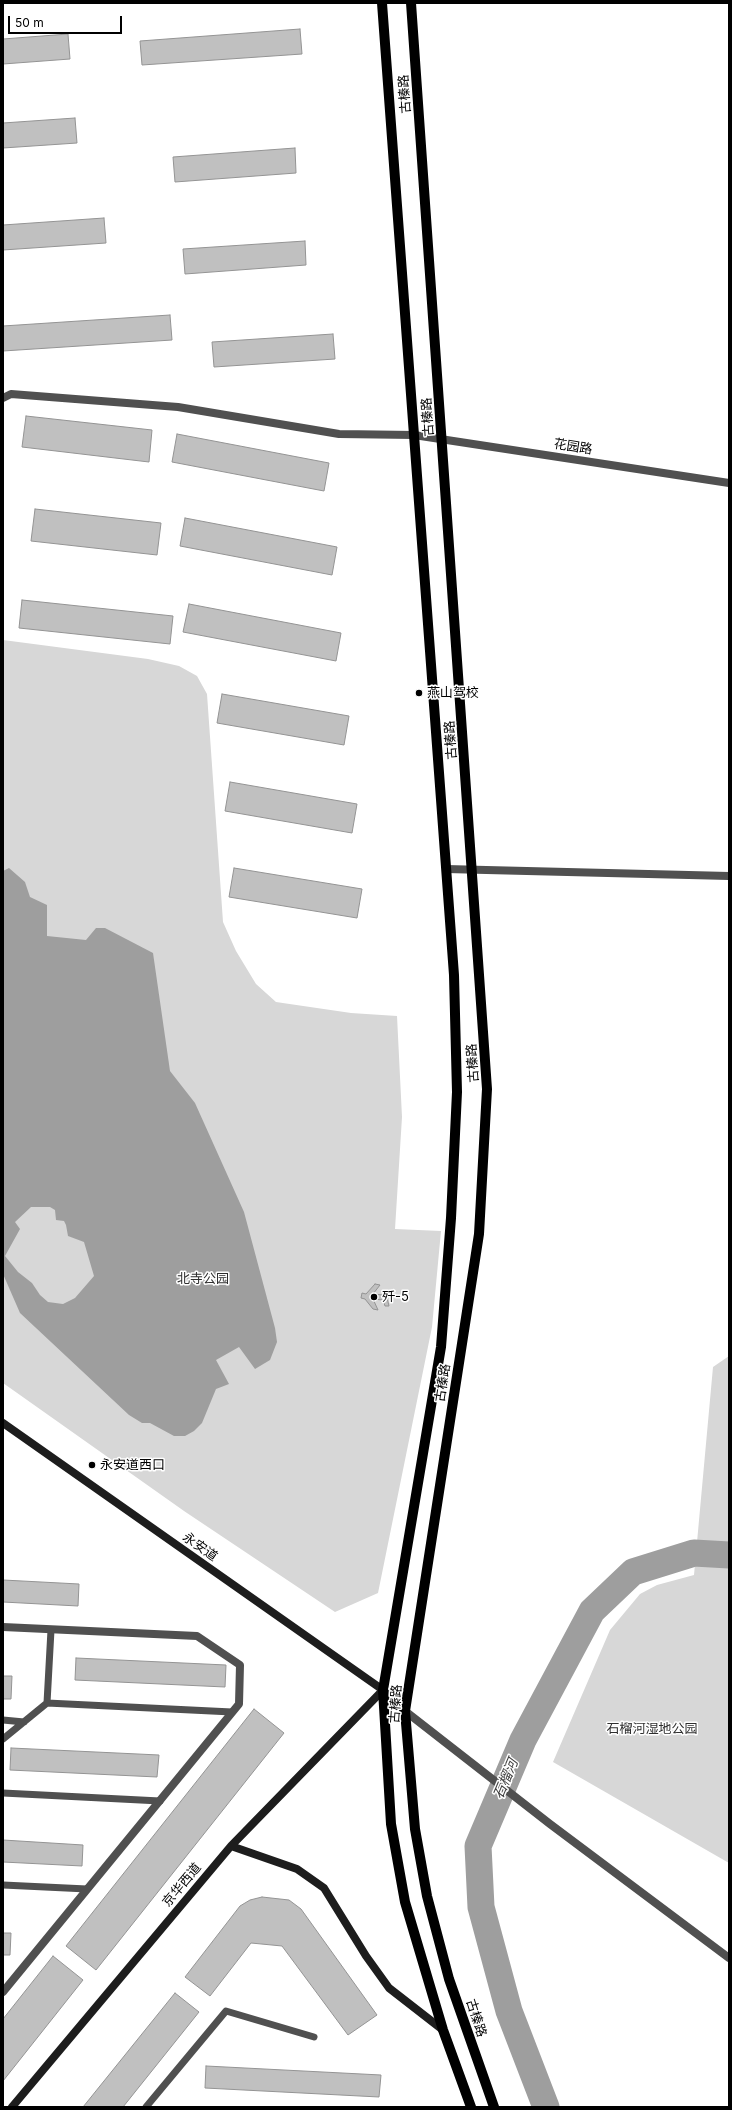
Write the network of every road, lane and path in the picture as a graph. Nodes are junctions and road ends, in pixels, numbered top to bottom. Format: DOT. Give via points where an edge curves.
graph roads {
  1 [pos="382,3"];
  2 [pos="411,3"];
  3 [pos="3,398"];
  4 [pos="414,435"];
  5 [pos="442,439"];
  6 [pos="729,483"];
  7 [pos="446,869"];
  8 [pos="473,870"];
  9 [pos="729,876"];
  10 [pos="3,1423"];
  11 [pos="3,1627"];
  12 [pos="51,1630"];
  13 [pos="383,1690"];
  14 [pos="47,1703"];
  15 [pos="232,1712"];
  16 [pos="405,1712"];
  17 [pos="3,1720"];
  18 [pos="24,1722"];
  19 [pos="3,1739"];
  20 [pos="3,1793"];
  21 [pos="160,1801"];
  22 [pos="231,1846"];
  23 [pos="3,1885"];
  24 [pos="87,1889"];
  25 [pos="729,1958"];
  26 [pos="6,1985"];
  27 [pos="3,1992"];
  28 [pos="443,2030"];
  29 [pos="314,2037"];
  30 [pos="12,2107"];
  31 [pos="146,2107"];
  32 [pos="154,2107"];
  33 [pos="471,2107"];
  34 [pos="494,2107"];
  1 -- 4 [label="main road, 古榛路"];
  2 -- 5 [label="main road, 古榛路"];
  3 -- 4 [label="street, 花园路" via="10,394 178,407 340,434"];
  4 -- 5 [label="street, 花园路"];
  4 -- 7 [label="main road, 古榛路"];
  5 -- 6 [label="street, 花园路"];
  5 -- 8 [label="main road, 古榛路"];
  7 -- 8 [label="street"];
  7 -- 13 [label="main road, 古榛路" via="454,975 457,1092 451,1218 441,1347"];
  8 -- 9 [label="street"];
  8 -- 16 [label="main road, 古榛路" via="487,1089 479,1234"];
  10 -- 13 [label="main road, 永安道"];
  11 -- 12 [label="street"];
  12 -- 14 [label="lane"];
  12 -- 15 [label="street" via="197,1636 240,1665 239,1704"];
  13 -- 16 [label="main road, 永安道"];
  13 -- 22 [label="main road, 京华西道"];
  13 -- 28 [label="main road, 古榛路" via="391,1824 404,1902"];
  14 -- 15 [label="lane"];
  14 -- 18 [label="lane"];
  15 -- 21 [label="street"];
  16 -- 25 [label="street"];
  16 -- 34 [label="main road, 古榛路" via="415,1829 427,1896 449,1979"];
  17 -- 18 [label="lane"];
  18 -- 19 [label="lane"];
  20 -- 21 [label="lane"];
  21 -- 24 [label="street"];
  22 -- 28 [label="main road" via="297,1869 324,1888 389,1988"];
  22 -- 30 [label="main road, 京华西道"];
  23 -- 24 [label="lane"];
  24 -- 26 [label="street"];
  26 -- 27 [label="street"];
  28 -- 33 [label="main road, 古榛路"];
  29 -- 31 [label="lane" via="226,2011"];
  31 -- 32 [label="lane"];
}
